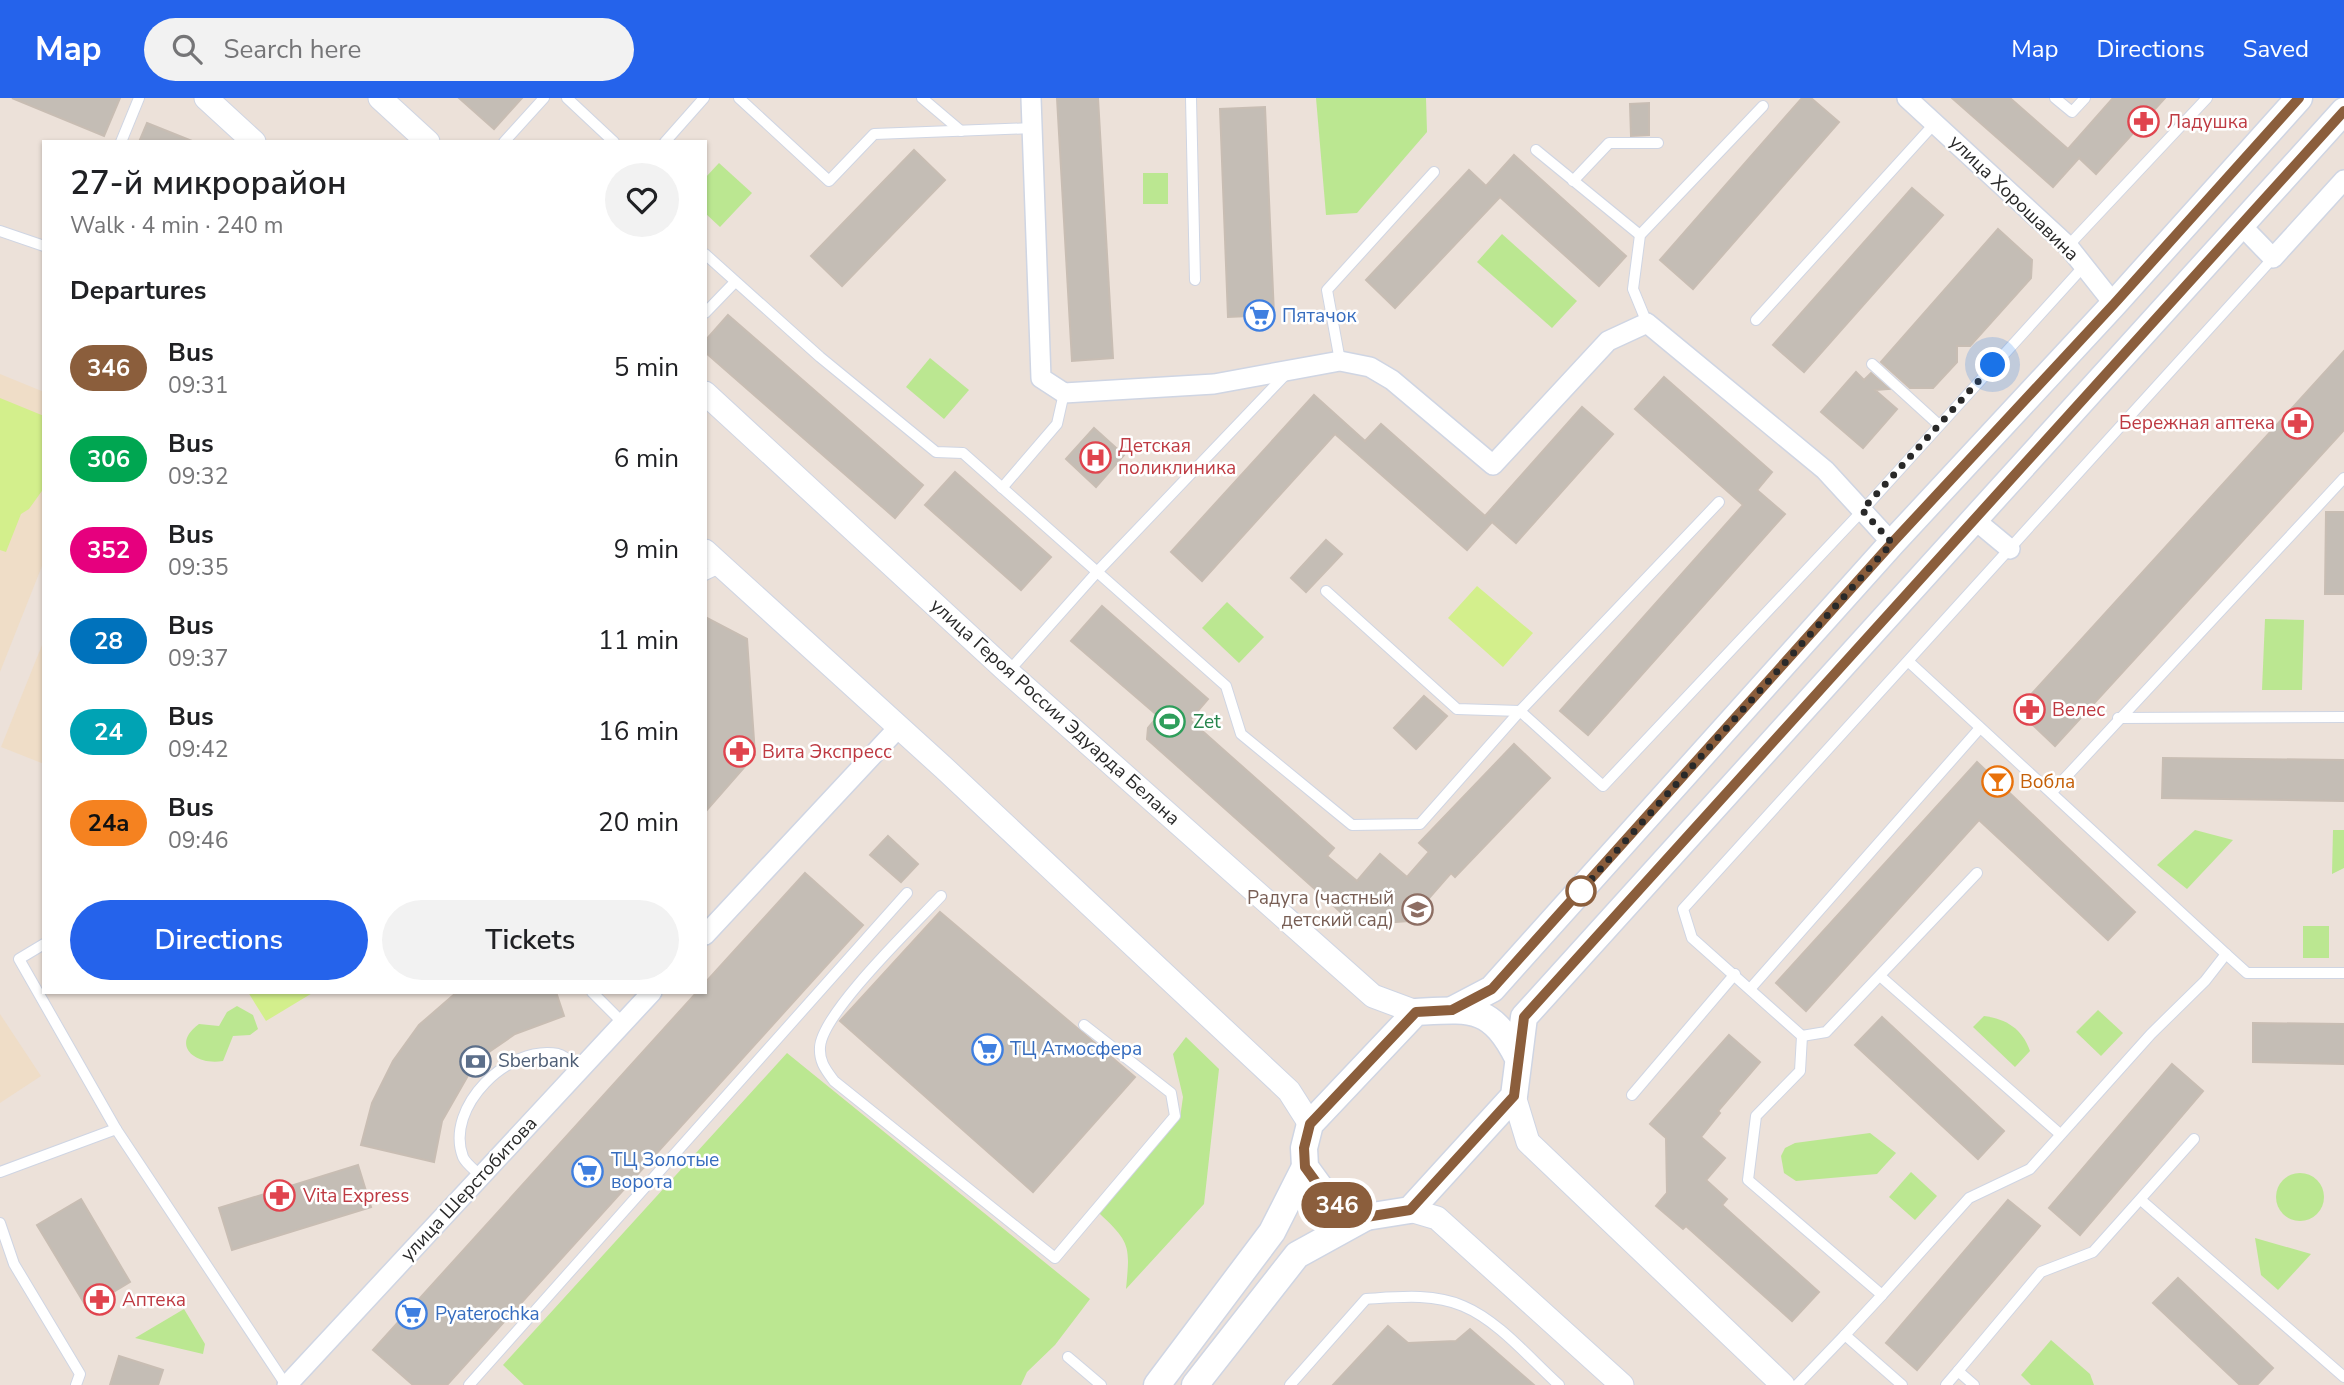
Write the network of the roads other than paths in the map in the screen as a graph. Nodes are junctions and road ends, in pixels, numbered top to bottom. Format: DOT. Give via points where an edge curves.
graph roads {
  1 [pos="139,98"];
  2 [pos="206,98"];
  3 [pos="380,98"];
  4 [pos="544,98"];
  5 [pos="567,98"];
  6 [pos="704,98"];
  7 [pos="739,98"];
  8 [pos="922,98"];
  9 [pos="1031,98"];
  10 [pos="1191,98"];
  11 [pos="1907,98"];
  12 [pos="2055,98"];
  13 [pos="2085,98"];
  14 [pos="2207,98"];
  15 [pos="2299,98"];
  16 [pos="1763,106"];
  17 [pos="2344,111"];
  18 [pos="1935,123"];
  19 [pos="1033,128"];
  20 [pos="961,131"];
  21 [pos="122,140"];
  22 [pos="252,140"];
  23 [pos="426,140"];
  24 [pos="506,140"];
  25 [pos="612,140"];
  26 [pos="667,140"];
  27 [pos="1658,143"];
  28 [pos="1536,150"];
  29 [pos="1434,172"];
  30 [pos="2344,180"];
  31 [pos="1573,181"];
  32 [pos="2240,224"];
  33 [pos="0,231"];
  34 [pos="1640,235"];
  35 [pos="42,245"];
  36 [pos="2068,246"];
  37 [pos="707,256"];
  38 [pos="2273,258"];
  39 [pos="2085,265"];
  40 [pos="1195,280"];
  41 [pos="735,282"];
  42 [pos="2114,304"];
  43 [pos="707,311"];
  44 [pos="1756,320"];
  45 [pos="1647,323"];
  46 [pos="1340,361"];
  47 [pos="1872,364"];
  48 [pos="1291,369"];
  49 [pos="1064,393"];
  50 [pos="707,395"];
  51 [pos="1939,425"];
  52 [pos="2344,478"];
  53 [pos="1002,488"];
  54 [pos="1719,502"];
  55 [pos="1862,510"];
  56 [pos="1975,520"];
  57 [pos="1892,543"];
  58 [pos="2010,549"];
  59 [pos="714,571"];
  60 [pos="1097,572"];
  61 [pos="1326,591"];
  62 [pos="1908,662"];
  63 [pos="1008,672"];
  64 [pos="1520,711"];
  65 [pos="2344,717"];
  66 [pos="2118,718"];
  67 [pos="899,727"];
  68 [pos="1980,728"];
  69 [pos="2052,792"];
  70 [pos="1977,873"];
  71 [pos="907,893"];
  72 [pos="940,896"];
  73 [pos="707,933"];
  74 [pos="42,945"];
  75 [pos="2226,954"];
  76 [pos="2344,973"];
  77 [pos="1735,974"];
  78 [pos="1880,976"];
  79 [pos="1750,989"];
  80 [pos="594,994"];
  81 [pos="650,994"];
  82 [pos="1452,1010"];
  83 [pos="1416,1012"];
  84 [pos="623,1023"];
  85 [pos="1084,1025"];
  86 [pos="1802,1036"];
  87 [pos="1518,1058"];
  88 [pos="580,1069"];
  89 [pos="1632,1095"];
  90 [pos="1514,1096"];
  91 [pos="1310,1124"];
  92 [pos="116,1129"];
  93 [pos="2060,1133"];
  94 [pos="2194,1139"];
  95 [pos="1305,1167"];
  96 [pos="0,1172"];
  97 [pos="481,1176"];
  98 [pos="2141,1200"];
  99 [pos="1410,1210"];
  100 [pos="1366,1217"];
  101 [pos="0,1223"];
  102 [pos="1882,1295"];
  103 [pos="1845,1335"];
  104 [pos="1068,1357"];
  105 [pos="1958,1371"];
  106 [pos="2344,1377"];
  107 [pos="76,1385"];
  108 [pos="287,1385"];
  109 [pos="469,1385"];
  110 [pos="1101,1385"];
  111 [pos="1157,1385"];
  112 [pos="1195,1385"];
  113 [pos="1290,1385"];
  114 [pos="1559,1385"];
  115 [pos="1622,1385"];
  116 [pos="1783,1385"];
  117 [pos="1797,1385"];
  118 [pos="1902,1385"];
  119 [pos="1946,1385"];
  120 [pos="1974,1385"];
  1 -- 21 [label="lane"];
  2 -- 22 [label="street"];
  3 -- 23 [label="street"];
  4 -- 24 [label="lane"];
  5 -- 25 [label="lane"];
  6 -- 26 [label="lane"];
  7 -- 20 [label="lane" via="829,181 874,134"];
  8 -- 20 [label="lane"];
  9 -- 19 [label="street"];
  10 -- 40 [label="lane"];
  11 -- 18 [label="street, улица Хорошавина"];
  12 -- 13 [label="lane" via="2072,112"];
  14 -- 36 [label="lane"];
  15 -- 42 [label="main road"];
  16 -- 34 [label="lane"];
  17 -- 32 [label="main road"];
  18 -- 36 [label="street, улица Хорошавина"];
  18 -- 44 [label="lane"];
  19 -- 20 [label="lane"];
  19 -- 49 [label="street" via="1041,378"];
  27 -- 31 [label="lane" via="1609,143"];
  28 -- 31 [label="lane"];
  29 -- 46 [label="lane" via="1326,290"];
  30 -- 38 [label="street"];
  31 -- 34 [label="lane"];
  32 -- 38 [label="street"];
  32 -- 56 [label="main road"];
  33 -- 35 [label="lane"];
  34 -- 45 [label="lane" via="1633,289"];
  36 -- 39 [label="street, улица Хорошавина"];
  37 -- 41 [label="lane"];
  38 -- 58 [label="lane"];
  39 -- 42 [label="street, улица Хорошавина"];
  39 -- 51 [label="lane"];
  41 -- 43 [label="lane"];
  41 -- 53 [label="lane" via="936,452 963,453"];
  42 -- 57 [label="main road"];
  45 -- 46 [label="street" via="1608,341 1493,465 1392,380 1370,367"];
  45 -- 55 [label="street" via="1825,470"];
  46 -- 48 [label="street"];
  47 -- 51 [label="lane"];
  48 -- 49 [label="street" via="1214,384"];
  48 -- 60 [label="lane"];
  49 -- 53 [label="lane" via="1058,424"];
  50 -- 63 [label="street, улица Героя России Эдуарда Белана"];
  51 -- 55 [label="lane"];
  52 -- 66 [label="lane"];
  53 -- 60 [label="lane"];
  54 -- 64 [label="lane"];
  55 -- 57 [label="street"];
  55 -- 64 [label="lane" via="1603,786"];
  56 -- 58 [label="street"];
  56 -- 87 [label="main road" via="1524,1017"];
  57 -- 82 [label="main road" via="1492,989"];
  58 -- 62 [label="lane"];
  59 -- 67 [label="street"];
  60 -- 63 [label="lane"];
  60 -- 64 [label="lane" via="1226,686 1241,734 1352,825 1419,824"];
  61 -- 64 [label="lane" via="1457,709"];
  62 -- 68 [label="lane"];
  62 -- 77 [label="lane" via="1683,909 1692,938"];
  63 -- 83 [label="street, улица Героя России Эдуарда Белана" via="1373,996"];
  65 -- 66 [label="lane"];
  66 -- 69 [label="lane"];
  67 -- 73 [label="street"];
  67 -- 91 [label="street" via="1289,1091"];
  68 -- 69 [label="lane"];
  68 -- 79 [label="lane"];
  69 -- 75 [label="lane"];
  70 -- 78 [label="lane"];
  71 -- 109 [label="lane"];
  72 -- 85 [label="lane" via="832,1016 820,1045 821,1063 834,1081 1055,1258 1175,1116 1171,1093"];
  74 -- 92 [label="lane" via="19,959"];
  75 -- 76 [label="lane" via="2247,973"];
  75 -- 93 [label="lane"];
  77 -- 79 [label="lane"];
  77 -- 89 [label="lane"];
  78 -- 86 [label="lane" via="1826,1032"];
  78 -- 93 [label="lane"];
  79 -- 86 [label="lane"];
  80 -- 84 [label="lane"];
  81 -- 84 [label="street, улица Шерстобитова"];
  82 -- 83 [label="main road"];
  82 -- 87 [label="main road" via="1483,1014 1504,1031"];
  83 -- 91 [label="main road"];
  84 -- 88 [label="street, улица Шерстобитова"];
  86 -- 102 [label="lane" via="1800,1071 1756,1116 1748,1180"];
  87 -- 90 [label="main road"];
  88 -- 97 [label="street, улица Шерстобитова"];
  88 -- 97 [label="lane" via="561,1055 546,1054 500,1069 484,1082 467,1108 460,1146 464,1160"];
  90 -- 99 [label="main road"];
  90 -- 116 [label="street" via="1528,1142"];
  91 -- 95 [label="main road"];
  92 -- 96 [label="lane"];
  92 -- 108 [label="lane"];
  93 -- 102 [label="lane" via="2030,1169 1969,1198"];
  94 -- 98 [label="lane"];
  95 -- 100 [label="main road" via="1329,1200"];
  95 -- 111 [label="main road" via="1272,1232"];
  97 -- 108 [label="street, улица Шерстобитова"];
  98 -- 105 [label="lane" via="2093,1252 2041,1272"];
  98 -- 106 [label="lane"];
  99 -- 100 [label="main road"];
  99 -- 115 [label="street" via="1437,1218"];
  100 -- 112 [label="main road" via="1297,1255"];
  101 -- 107 [label="lane" via="14,1264 80,1374"];
  102 -- 103 [label="lane"];
  103 -- 117 [label="lane"];
  103 -- 118 [label="lane"];
  104 -- 110 [label="lane"];
  105 -- 119 [label="lane"];
  105 -- 120 [label="lane"];
  113 -- 114 [label="lane" via="1367,1299 1415,1296 1462,1305 1488,1321"];
}
